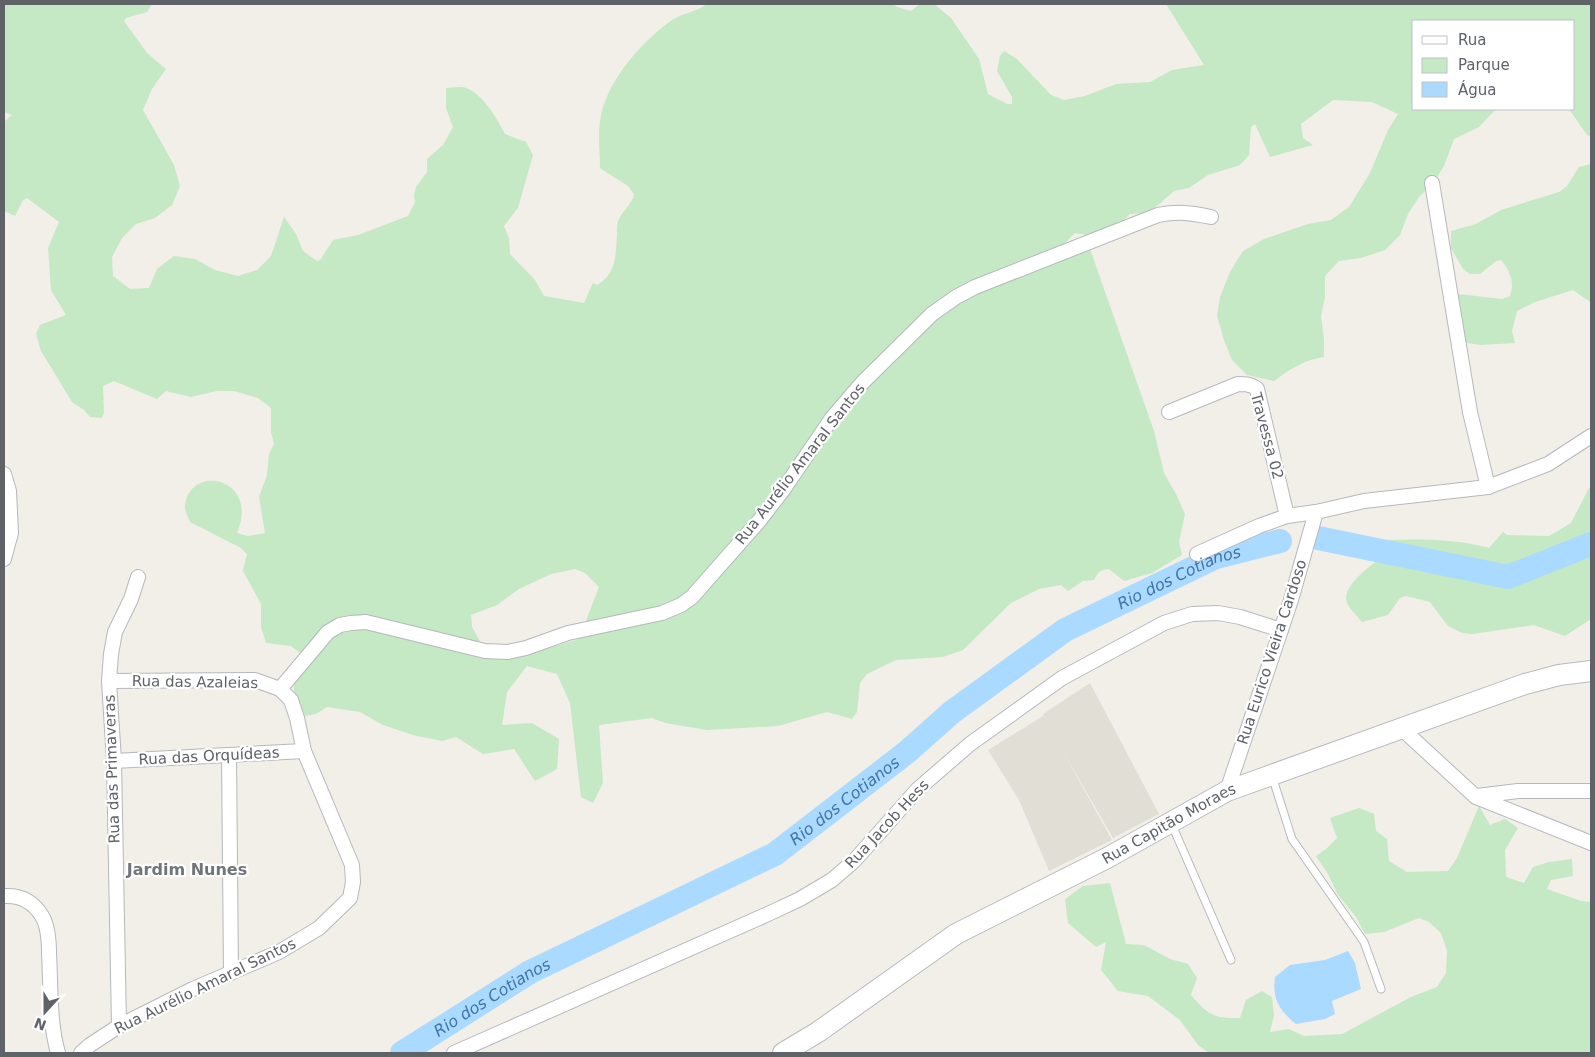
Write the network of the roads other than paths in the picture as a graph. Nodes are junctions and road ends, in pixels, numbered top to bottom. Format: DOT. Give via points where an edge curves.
graph roads {
  1 [pos="1432,184"];
  2 [pos="1211,217"];
  3 [pos="1169,412"];
  4 [pos="1591,436"];
  5 [pos="4,474"];
  6 [pos="1488,488"];
  7 [pos="1316,512"];
  8 [pos="1287,516"];
  9 [pos="1198,554"];
  10 [pos="4,559"];
  11 [pos="138,577"];
  12 [pos="1281,630"];
  13 [pos="1591,670"];
  14 [pos="110,681"];
  15 [pos="280,689"];
  16 [pos="1401,728"];
  17 [pos="304,751"];
  18 [pos="229,755"];
  19 [pos="114,761"];
  20 [pos="1271,775"];
  21 [pos="1227,791"];
  22 [pos="1591,791"];
  23 [pos="1476,797"];
  24 [pos="1170,823"];
  25 [pos="1591,843"];
  26 [pos="4,896"];
  27 [pos="1231,960"];
  28 [pos="231,973"];
  29 [pos="1381,989"];
  30 [pos="119,1026"];
  31 [pos="58,1053"];
  32 [pos="81,1053"];
  33 [pos="454,1053"];
  34 [pos="782,1053"];
  1 -- 6 [label="street" via="1470,412"];
  2 -- 15 [label="street, Rua Aurélio Amaral Santos" via="1186,212 1158,215 975,286 932,314 862,383 832,418 759,521 692,597 681,605 662,613 568,633 508,652 485,651 366,622 340,625 328,632"];
  3 -- 8 [label="street, Travessa 02" via="1238,384 1253,385 1257,389"];
  4 -- 6 [label="street" via="1548,464"];
  5 -- 10 [label="street" via="9,491 10,534"];
  6 -- 7 [label="street" via="1364,501"];
  7 -- 8 [label="street"];
  7 -- 12 [label="street, Rua Eurico Vieira Cardoso"];
  8 -- 9 [label="street"];
  11 -- 14 [label="street, Rua das Primaveras" via="115,632"];
  12 -- 21 [label="street, Rua Eurico Vieira Cardoso"];
  12 -- 33 [label="street, Rua Jacob Hess" via="1218,613 1192,614 1164,623 1062,678 970,744 918,789 854,862 824,885 768,914"];
  13 -- 16 [label="street, Rua Capitão Moraes" via="1525,684"];
  14 -- 15 [label="street, Rua das Azaleias" via="255,680"];
  14 -- 19 [label="street, Rua das Primaveras"];
  15 -- 17 [label="street, Rua Aurélio Amaral Santos" via="291,700"];
  16 -- 20 [label="street, Rua Capitão Moraes"];
  16 -- 23 [label="street"];
  17 -- 18 [label="street, Rua das Orquídeas"];
  17 -- 28 [label="street, Rua Aurélio Amaral Santos" via="352,865 350,898 319,928 280,952"];
  18 -- 19 [label="street, Rua das Orquídeas"];
  18 -- 28 [label="street"];
  19 -- 30 [label="street, Rua das Primaveras"];
  20 -- 21 [label="street, Rua Capitão Moraes"];
  20 -- 29 [label="lane" via="1292,839 1364,942"];
  21 -- 24 [label="street, Rua Capitão Moraes"];
  22 -- 23 [label="street" via="1518,791"];
  23 -- 25 [label="street"];
  24 -- 27 [label="lane"];
  24 -- 34 [label="street, Rua Capitão Moraes" via="956,934 818,1032"];
  26 -- 31 [label="street" via="16,896 33,903 44,917 54,1042"];
  28 -- 30 [label="street, Rua Aurélio Amaral Santos"];
  30 -- 32 [label="street, Rua Aurélio Amaral Santos"];
}
